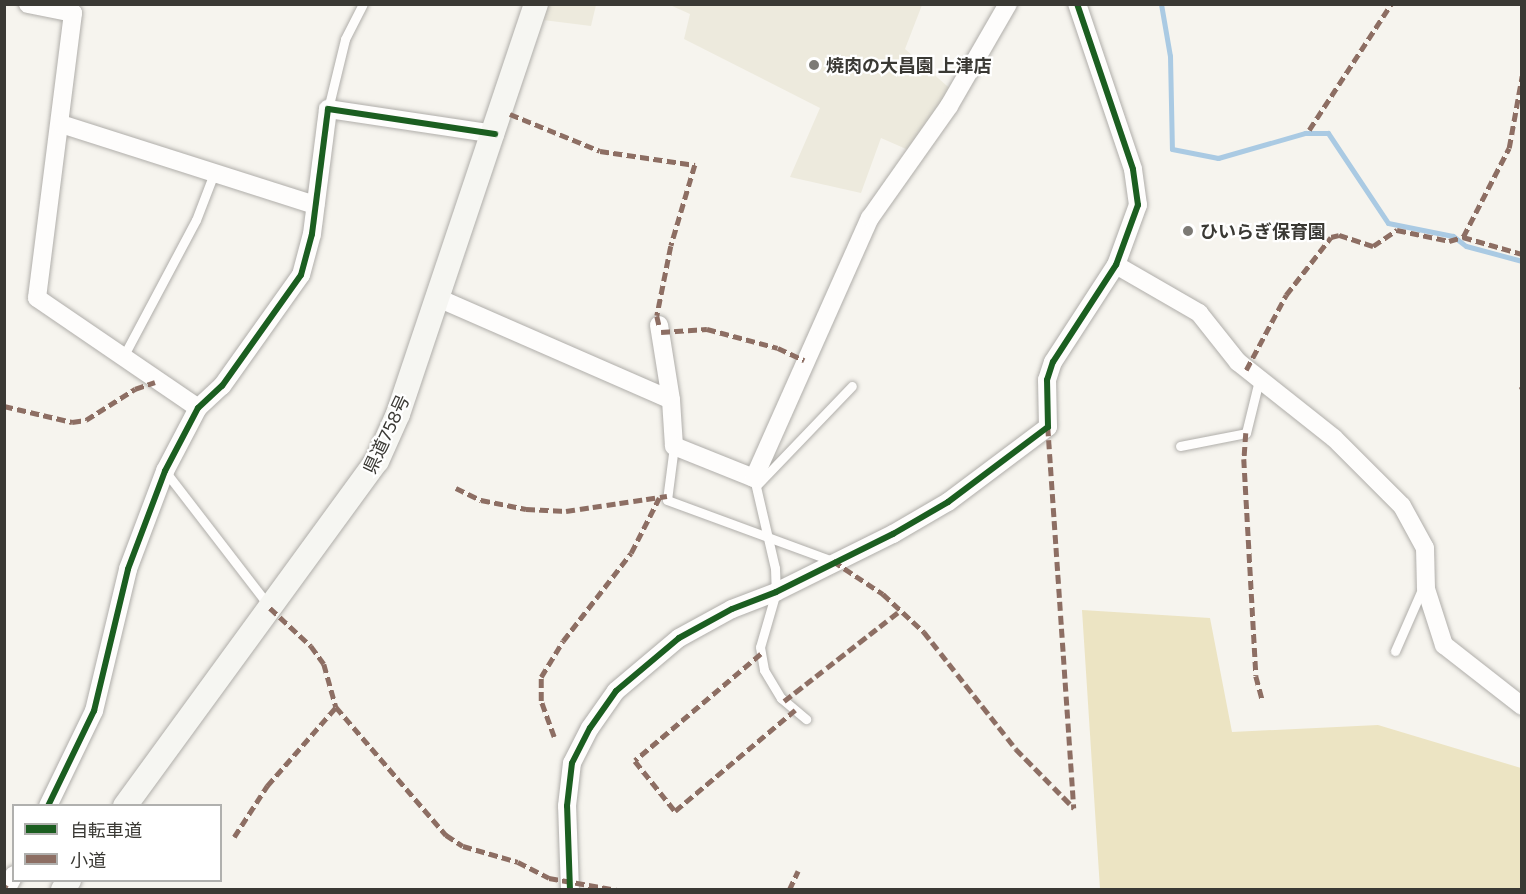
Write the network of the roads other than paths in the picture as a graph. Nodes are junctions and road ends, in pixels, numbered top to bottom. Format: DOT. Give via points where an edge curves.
graph roads {
  1 [pos="28,4"];
  2 [pos="363,4"];
  3 [pos="536,4"];
  4 [pos="1008,4"];
  5 [pos="1077,4"];
  6 [pos="328,109"];
  7 [pos="62,124"];
  8 [pos="495,134"];
  9 [pos="214,173"];
  10 [pos="315,205"];
  11 [pos="1116,265"];
  12 [pos="438,298"];
  13 [pos="659,325"];
  14 [pos="122,358"];
  15 [pos="1259,380"];
  16 [pos="852,386"];
  17 [pos="671,400"];
  18 [pos="198,408"];
  19 [pos="674,446"];
  20 [pos="1180,446"];
  21 [pos="165,471"];
  22 [pos="756,481"];
  23 [pos="767,536"];
  24 [pos="833,561"];
  25 [pos="1425,580"];
  26 [pos="776,592"];
  27 [pos="270,608"];
  28 [pos="1395,651"];
  29 [pos="1521,706"];
  30 [pos="806,719"];
  31 [pos="49,804"];
  32 [pos="125,804"];
  33 [pos="570,890"];
  1 -- 7 [label="street" via="72,13"];
  2 -- 6 [label="lane" via="345,39"];
  3 -- 8 [label="main road, 県道758号"];
  4 -- 22 [label="street" via="950,106 870,218"];
  5 -- 11 [label="street" via="1133,169 1138,205"];
  6 -- 8 [label="street"];
  6 -- 10 [label="street"];
  7 -- 9 [label="street"];
  7 -- 14 [label="street" via="37,298"];
  8 -- 12 [label="main road, 県道758号"];
  9 -- 10 [label="street"];
  9 -- 14 [label="lane" via="196,220"];
  10 -- 18 [label="street" via="301,275 222,386"];
  11 -- 15 [label="street" via="1199,313 1238,362"];
  11 -- 24 [label="street" via="1053,362 1047,380 1048,427 948,502 893,534"];
  12 -- 17 [label="street"];
  12 -- 27 [label="main road, 県道758号" via="398,414 377,461"];
  13 -- 17 [label="street"];
  14 -- 18 [label="street"];
  15 -- 20 [label="lane" via="1246,433"];
  15 -- 25 [label="street" via="1334,438 1402,507 1425,548"];
  16 -- 22 [label="lane"];
  17 -- 19 [label="street"];
  18 -- 21 [label="street"];
  19 -- 22 [label="street"];
  19 -- 23 [label="lane" via="667,500"];
  21 -- 27 [label="lane"];
  21 -- 31 [label="street" via="128,569 94,711"];
  22 -- 23 [label="lane"];
  23 -- 24 [label="lane"];
  23 -- 26 [label="lane"];
  24 -- 26 [label="street"];
  25 -- 28 [label="lane"];
  25 -- 29 [label="street" via="1444,645"];
  26 -- 30 [label="lane" via="760,647 764,670 781,698"];
  26 -- 33 [label="street" via="732,609 680,638 616,690 590,728 571,774 567,806"];
  27 -- 32 [label="main road, 県道758号"];
}
